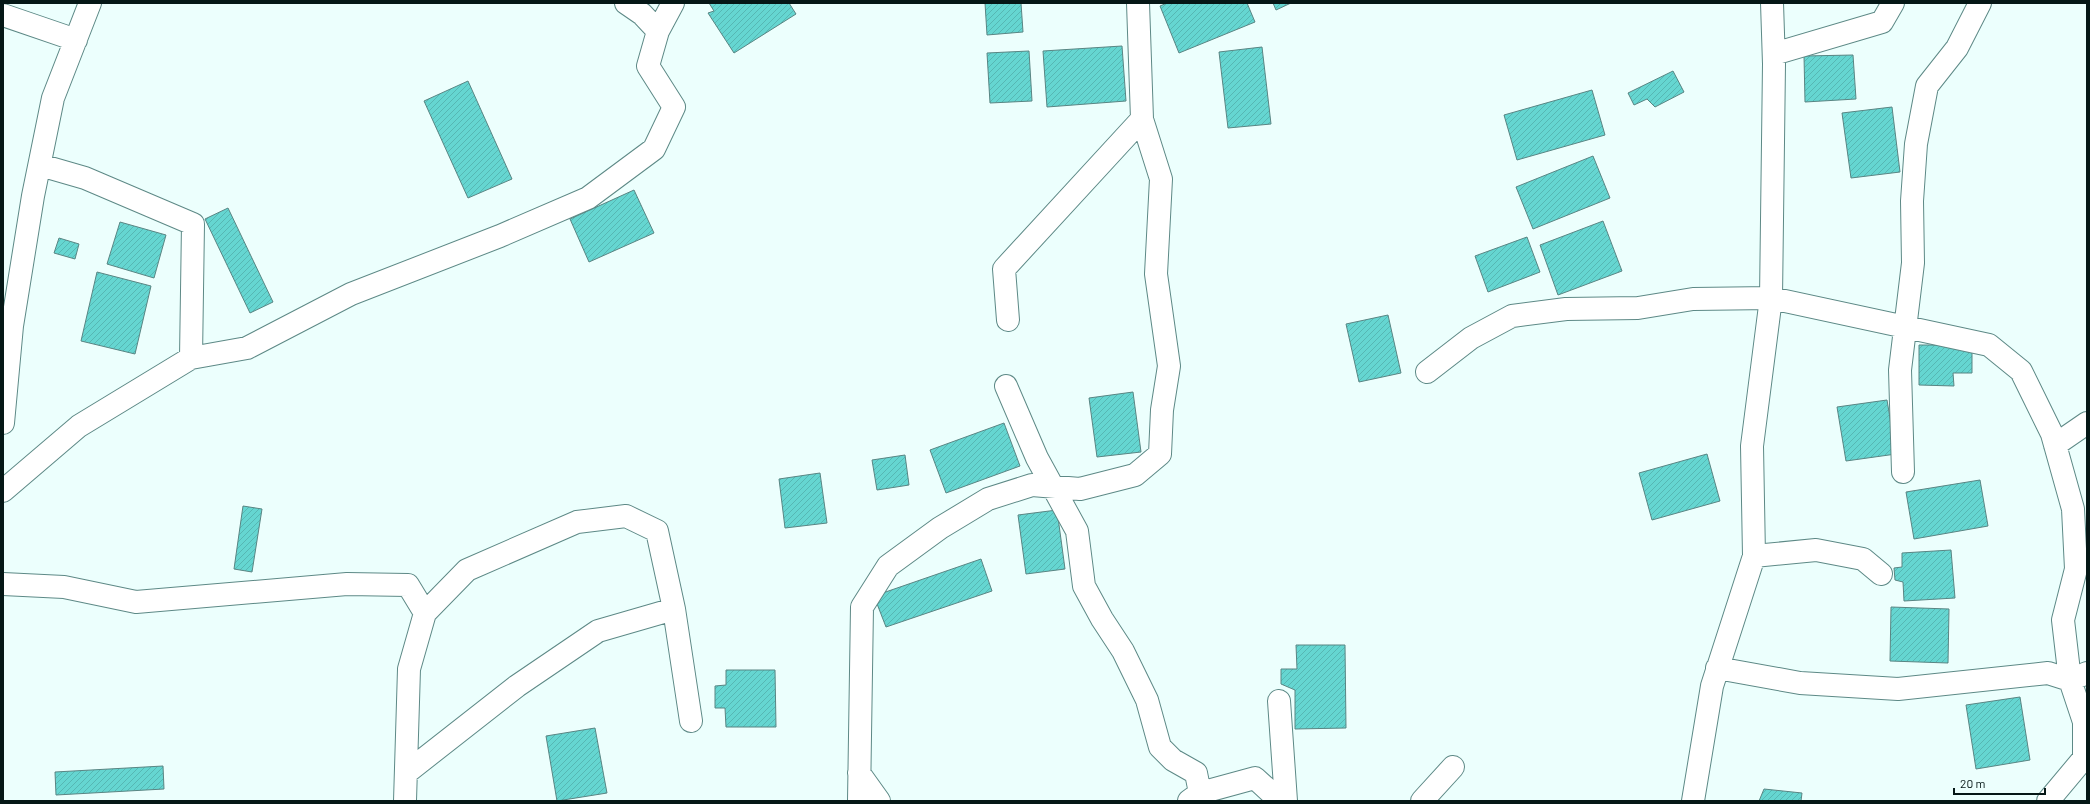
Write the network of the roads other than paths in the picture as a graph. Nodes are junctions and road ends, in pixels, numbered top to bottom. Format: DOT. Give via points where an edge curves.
graph roads {
  1 [pos="90,3"];
  2 [pos="626,3"];
  3 [pos="673,3"];
  4 [pos="1138,3"];
  5 [pos="1772,3"];
  6 [pos="1893,3"];
  7 [pos="1980,3"];
  8 [pos="3,15"];
  9 [pos="658,31"];
  10 [pos="76,40"];
  11 [pos="1774,54"];
  12 [pos="1142,119"];
  13 [pos="40,165"];
  14 [pos="1771,298"];
  15 [pos="1008,320"];
  16 [pos="1905,328"];
  17 [pos="191,358"];
  18 [pos="1427,372"];
  19 [pos="1006,386"];
  20 [pos="3,423"];
  21 [pos="2087,423"];
  22 [pos="2055,445"];
  23 [pos="1903,472"];
  24 [pos="1052,487"];
  25 [pos="3,491"];
  26 [pos="1754,556"];
  27 [pos="1881,574"];
  28 [pos="3,584"];
  29 [pos="674,609"];
  30 [pos="425,613"];
  31 [pos="1717,668"];
  32 [pos="2079,676"];
  33 [pos="1279,701"];
  34 [pos="691,721"];
  35 [pos="2085,721"];
  36 [pos="1453,767"];
  37 [pos="406,773"];
  38 [pos="859,773"];
  39 [pos="1195,797"];
  40 [pos="405,801"];
  41 [pos="858,801"];
  42 [pos="879,801"];
  43 [pos="1280,801"];
  44 [pos="1286,801"];
  45 [pos="1422,801"];
  46 [pos="1693,801"];
  47 [pos="2048,801"];
  1 -- 10 [label="street"];
  2 -- 9 [label="street" via="642,14"];
  3 -- 9 [label="street"];
  4 -- 12 [label="street"];
  5 -- 11 [label="street"];
  6 -- 11 [label="street" via="1882,22"];
  7 -- 16 [label="street" via="1957,48 1927,86 1916,144 1912,201 1913,263"];
  8 -- 10 [label="street"];
  9 -- 17 [label="street" via="648,66 674,107 654,149 588,198 500,236 351,294 246,348"];
  10 -- 13 [label="street" via="53,98"];
  11 -- 14 [label="street"];
  12 -- 15 [label="street" via="1004,269"];
  12 -- 24 [label="street" via="1161,179 1156,274 1169,366 1162,410 1160,454 1136,475 1080,489"];
  13 -- 17 [label="street" via="85,178 193,224"];
  13 -- 20 [label="street" via="12,326"];
  14 -- 16 [label="street"];
  14 -- 18 [label="street" via="1692,299 1638,308 1566,309 1512,316 1471,338"];
  14 -- 26 [label="street" via="1752,446"];
  16 -- 22 [label="street" via="1989,345 2021,372"];
  16 -- 23 [label="street" via="1900,370"];
  17 -- 25 [label="street" via="79,426"];
  19 -- 24 [label="street"];
  21 -- 22 [label="street"];
  22 -- 32 [label="street" via="2073,509 2076,570 2064,620"];
  24 -- 38 [label="street" via="1032,485 988,499 940,528 888,566 862,607"];
  24 -- 39 [label="street" via="1077,531 1084,586 1123,651 1147,700 1160,748 1173,760 1196,773"];
  26 -- 27 [label="street" via="1816,550 1863,559"];
  26 -- 31 [label="street"];
  28 -- 30 [label="street" via="64,587 136,602 347,584 408,585"];
  29 -- 30 [label="street" via="657,531 626,516 576,522 467,570"];
  29 -- 34 [label="street"];
  29 -- 37 [label="street" via="598,631 517,686"];
  30 -- 37 [label="street" via="409,669"];
  31 -- 32 [label="street" via="1800,683 1898,688 2048,673"];
  31 -- 46 [label="street"];
  32 -- 35 [label="street"];
  33 -- 44 [label="street"];
  35 -- 47 [label="street" via="2084,758"];
  36 -- 45 [label="street"];
  37 -- 40 [label="street"];
  38 -- 41 [label="street"];
  38 -- 42 [label="street"];
  39 -- 43 [label="street" via="1255,778"];
}
